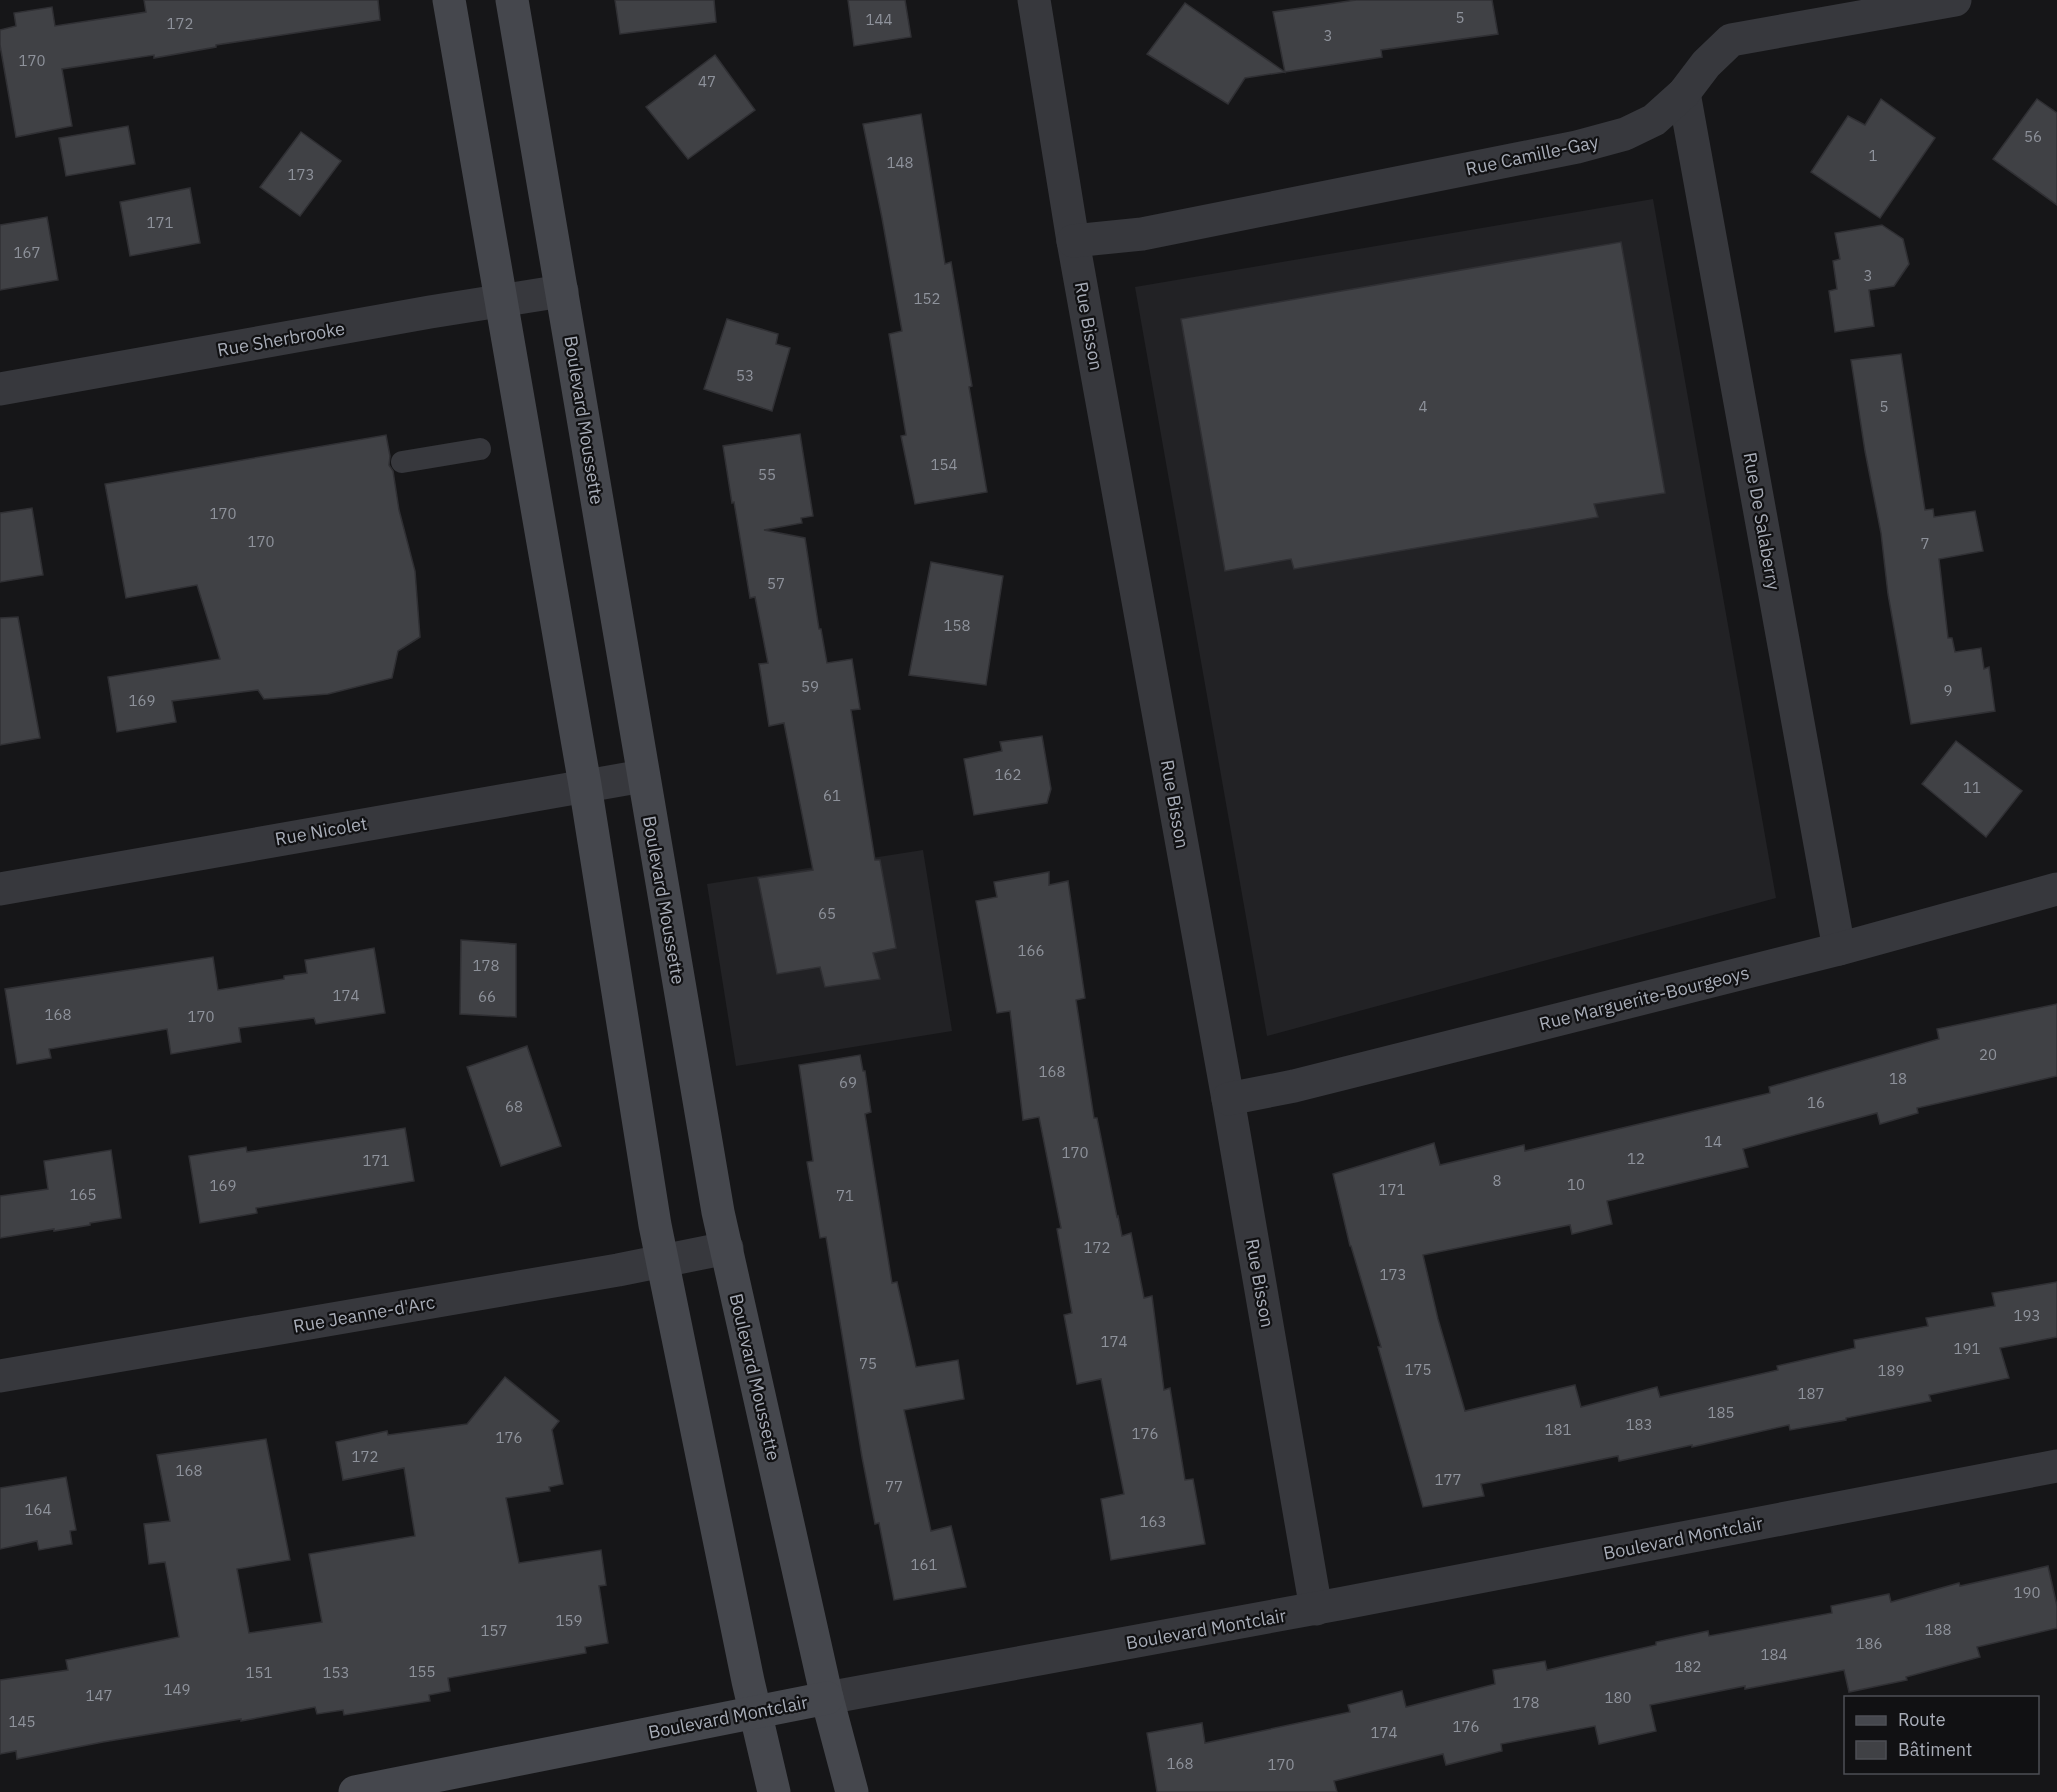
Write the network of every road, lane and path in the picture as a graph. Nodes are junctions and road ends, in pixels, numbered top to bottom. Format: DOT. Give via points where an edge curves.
graph roads {
  1 [pos="449,0"];
  2 [pos="512,0"];
  3 [pos="1034,0"];
  4 [pos="1955,0"];
  5 [pos="1684,93"];
  6 [pos="1073,241"];
  7 [pos="562,291"];
  8 [pos="501,301"];
  9 [pos="0,389"];
  10 [pos="480,449"];
  11 [pos="402,462"];
  12 [pos="643,776"];
  13 [pos="585,785"];
  14 [pos="0,889"];
  15 [pos="2057,889"];
  16 [pos="1839,949"];
  17 [pos="1228,1099"];
  18 [pos="727,1248"];
  19 [pos="662,1260"];
  20 [pos="0,1376"];
  21 [pos="2057,1466"];
  22 [pos="1316,1609"];
  23 [pos="827,1698"];
  24 [pos="754,1711"];
  25 [pos="355,1792"];
  26 [pos="774,1792"];
  27 [pos="852,1792"];
  1 -- 8 [label="street"];
  2 -- 7 [label="street, Boulevard Moussette"];
  3 -- 6 [label="street, Rue Bisson"];
  4 -- 5 [label="street, Rue Camille-Gay" via="1731,40"];
  5 -- 6 [label="street, Rue Camille-Gay" via="1654,120 1625,134 1577,147 1142,234"];
  5 -- 16 [label="street, Rue De Salaberry"];
  6 -- 17 [label="street, Rue Bisson"];
  7 -- 8 [label="street, Rue Sherbrooke"];
  7 -- 12 [label="street, Boulevard Moussette"];
  8 -- 9 [label="street, Rue Sherbrooke"];
  8 -- 13 [label="street"];
  10 -- 11 [label="lane"];
  12 -- 13 [label="street, Rue Nicolet"];
  12 -- 18 [label="street, Boulevard Moussette"];
  13 -- 14 [label="street, Rue Nicolet"];
  13 -- 19 [label="street"];
  15 -- 16 [label="street, Rue Marguerite-Bourgeoys"];
  16 -- 17 [label="street, Rue Marguerite-Bourgeoys" via="1294,1086"];
  17 -- 22 [label="street, Rue Bisson"];
  18 -- 19 [label="street, Rue Jeanne-d'Arc"];
  18 -- 23 [label="street, Boulevard Moussette"];
  19 -- 20 [label="street, Rue Jeanne-d'Arc"];
  19 -- 24 [label="street"];
  21 -- 22 [label="street, Boulevard Montclair"];
  22 -- 23 [label="street, Boulevard Montclair"];
  23 -- 24 [label="street, Boulevard Montclair"];
  23 -- 27 [label="street, Boulevard Moussette"];
  24 -- 25 [label="street, Boulevard Montclair"];
  24 -- 26 [label="street"];
}
